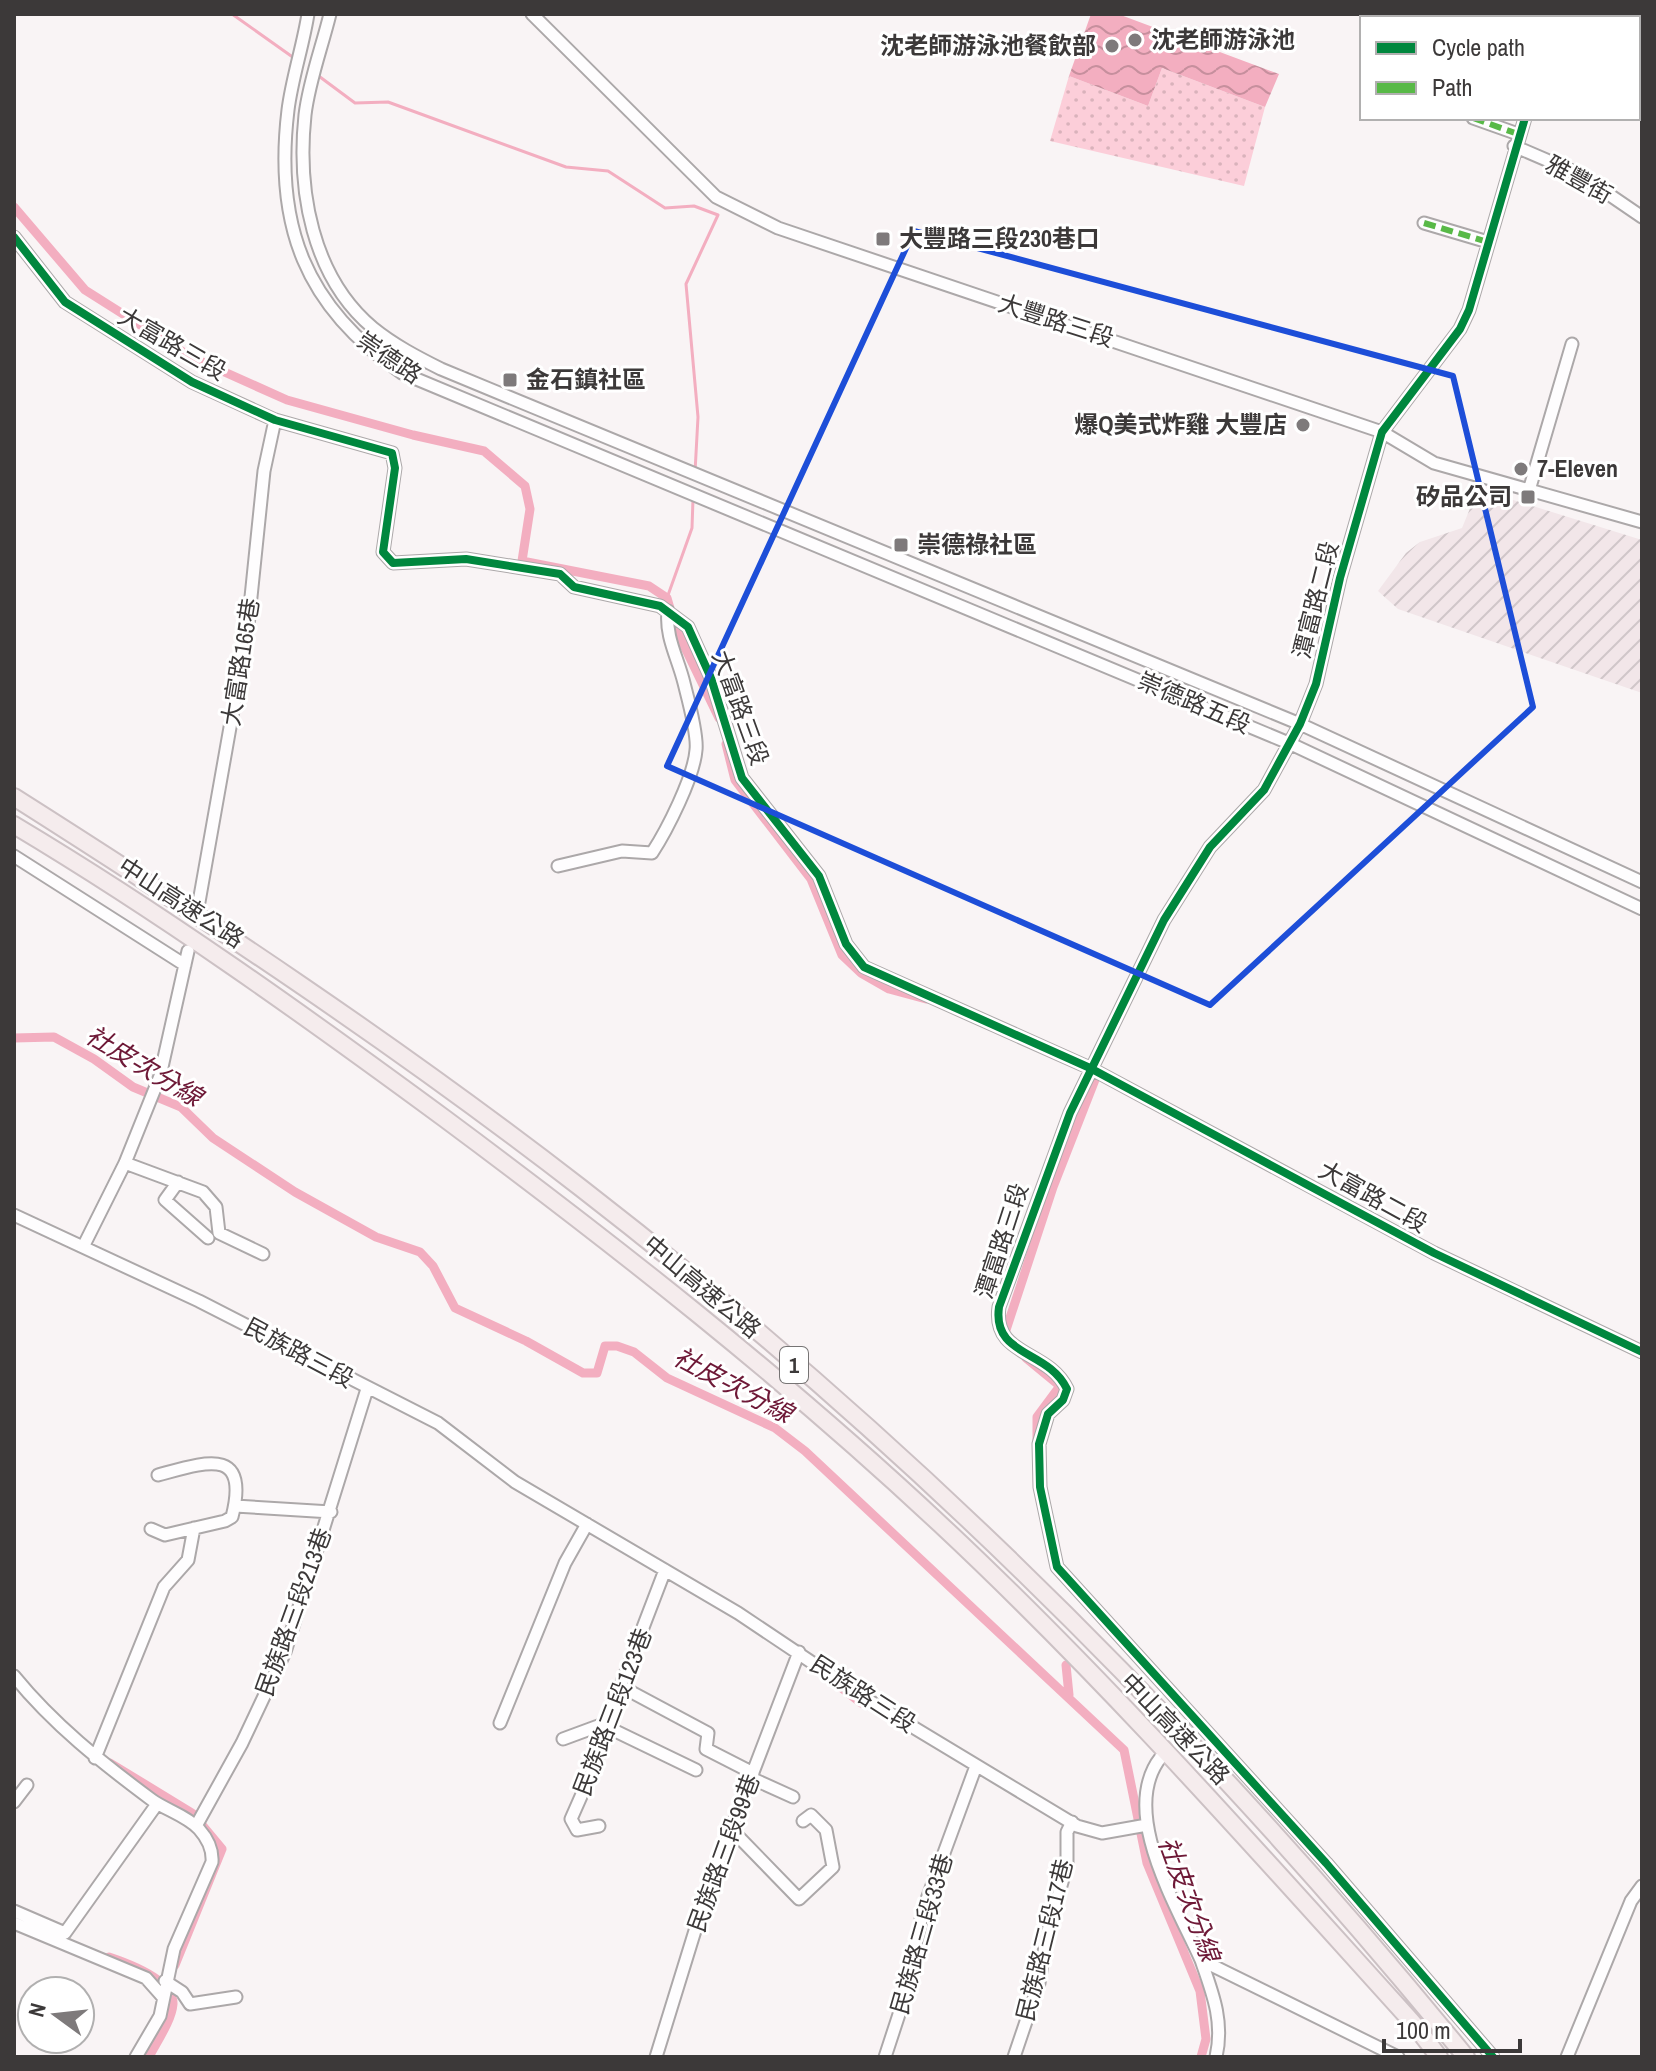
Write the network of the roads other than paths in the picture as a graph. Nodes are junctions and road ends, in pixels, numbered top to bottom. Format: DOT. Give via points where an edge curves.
graph roads {
  1 [pos="308,14"];
  2 [pos="330,14"];
  3 [pos="532,14"];
  4 [pos="1477,120"];
  5 [pos="1524,120"];
  6 [pos="1516,140"];
  7 [pos="1642,217"];
  8 [pos="1424,223"];
  9 [pos="14,237"];
  10 [pos="1488,242"];
  11 [pos="1572,344"];
  12 [pos="275,420"];
  13 [pos="1382,432"];
  14 [pos="1530,487"];
  15 [pos="746,498"];
  16 [pos="738,516"];
  17 [pos="1642,522"];
  18 [pos="668,611"];
  19 [pos="1300,724"];
  20 [pos="1291,744"];
  21 [pos="14,797"];
  22 [pos="14,825"];
  23 [pos="14,856"];
  24 [pos="558,866"];
  25 [pos="1642,882"];
  26 [pos="199,902"];
  27 [pos="1642,909"];
  28 [pos="188,951"];
  29 [pos="185,965"];
  30 [pos="1090,1068"];
  31 [pos="125,1163"];
  32 [pos="178,1182"];
  33 [pos="14,1215"];
  34 [pos="208,1238"];
  35 [pos="84,1245"];
  36 [pos="263,1254"];
  37 [pos="1642,1352"];
  38 [pos="367,1389"];
  39 [pos="158,1475"];
  40 [pos="235,1506"];
  41 [pos="331,1512"];
  42 [pos="587,1524"];
  43 [pos="194,1528"];
  44 [pos="151,1529"];
  45 [pos="665,1570"];
  46 [pos="799,1652"];
  47 [pos="14,1676"];
  48 [pos="622,1687"];
  49 [pos="500,1723"];
  50 [pos="608,1724"];
  51 [pos="563,1739"];
  52 [pos="1161,1757"];
  53 [pos="95,1758"];
  54 [pos="976,1766"];
  55 [pos="696,1770"];
  56 [pos="752,1776"];
  57 [pos="27,1785"];
  58 [pos="793,1797"];
  59 [pos="14,1802"];
  60 [pos="157,1804"];
  61 [pos="803,1821"];
  62 [pos="1072,1822"];
  63 [pos="196,1826"];
  64 [pos="599,1826"];
  65 [pos="1142,1826"];
  66 [pos="731,1829"];
  67 [pos="1642,1886"];
  68 [pos="14,1911"];
  69 [pos="14,1923"];
  70 [pos="1201,1960"];
  71 [pos="165,1981"];
  72 [pos="162,1996"];
  73 [pos="236,1997"];
  74 [pos="136,2057"];
  75 [pos="656,2057"];
  76 [pos="885,2057"];
  77 [pos="1014,2057"];
  78 [pos="1216,2057"];
  79 [pos="1398,2057"];
  80 [pos="1439,2057"];
  81 [pos="1466,2057"];
  82 [pos="1493,2057"];
  83 [pos="1567,2057"];
  1 -- 16 [label="street, 崇德路" via="289,107 283,177 301,257 335,316 402,373"];
  2 -- 15 [label="street, 崇德路" via="305,114 303,169 312,231 353,308 393,343 441,369"];
  3 -- 13 [label="street, 大豐路三段" via="716,197 744,213"];
  4 -- 6 [label="street, 雅豐街"];
  5 -- 6 [label="street, 潭富路二段"];
  6 -- 7 [label="street, 雅豐街"];
  6 -- 10 [label="street, 潭富路二段"];
  8 -- 10 [label="street"];
  9 -- 12 [label="street, 大富路三段" via="65,302 192,382"];
  10 -- 13 [label="street, 潭富路二段" via="1460,329"];
  11 -- 14 [label="street"];
  12 -- 18 [label="street, 大富路三段" via="392,453 395,468 383,552 393,563 466,559 510,565 560,574 574,587"];
  12 -- 26 [label="street, 大富路165巷" via="264,471 246,638"];
  13 -- 14 [label="street, 大豐路三段" via="1434,463"];
  13 -- 19 [label="street, 潭富路二段" via="1316,684"];
  14 -- 17 [label="street, 大豐路三段"];
  15 -- 19 [label="street, 崇德路五段" via="936,571"];
  16 -- 20 [label="street, 崇德路五段"];
  18 -- 24 [label="street" via="666,628 696,738 689,774 652,853 622,851"];
  18 -- 30 [label="street, 大富路三段" via="688,627 711,678 742,778 819,876 846,944 864,967"];
  19 -- 20 [label="street, 潭富路二段"];
  19 -- 25 [label="street, 崇德路五段"];
  20 -- 27 [label="street, 崇德路五段"];
  20 -- 30 [label="street, 潭富路二段" via="1264,790 1210,847 1164,920"];
  21 -- 81 [label="highway, 中山高速公路 / 1" via="211,921 488,1117 671,1261 875,1435 1047,1596 1201,1754 1377,1948"];
  22 -- 80 [label="highway, 中山高速公路 / 1" via="160,917 348,1047 700,1315 860,1453 1101,1684"];
  23 -- 29 [label="street"];
  28 -- 29 [label="street"];
  29 -- 31 [label="street" via="160,1076"];
  30 -- 37 [label="street, 大富路二段" via="1434,1253"];
  30 -- 82 [label="street, 潭富路三段" via="1048,1166 997,1324 1013,1345 1060,1374 1067,1389 1048,1414 1039,1444 1040,1487 1057,1567 1326,1863"];
  31 -- 32 [label="street"];
  31 -- 35 [label="street"];
  32 -- 34 [label="street" via="165,1200"];
  32 -- 36 [label="street" via="203,1192 216,1207 219,1233"];
  33 -- 35 [label="street, 民族路三段"];
  35 -- 38 [label="street, 民族路三段"];
  38 -- 41 [label="street, 民族路三段213巷"];
  38 -- 42 [label="street, 民族路三段" via="450,1430 515,1482"];
  39 -- 40 [label="street" via="225,1463 236,1480"];
  40 -- 41 [label="street"];
  40 -- 43 [label="street" via="225,1521"];
  41 -- 63 [label="street, 民族路三段213巷" via="285,1652"];
  42 -- 45 [label="street, 民族路三段"];
  42 -- 49 [label="street" via="565,1563"];
  43 -- 44 [label="street" via="165,1535"];
  43 -- 53 [label="street" via="188,1560 164,1587"];
  45 -- 46 [label="street, 民族路三段"];
  45 -- 48 [label="street, 民族路三段123巷"];
  46 -- 54 [label="street, 民族路三段"];
  46 -- 56 [label="street, 民族路三段99巷"];
  47 -- 53 [label="street"];
  48 -- 50 [label="street, 民族路三段123巷"];
  48 -- 56 [label="street" via="708,1733 706,1749"];
  50 -- 51 [label="street"];
  50 -- 55 [label="street"];
  50 -- 64 [label="street, 民族路三段123巷" via="571,1819 581,1831"];
  52 -- 65 [label="street" via="1145,1785"];
  53 -- 60 [label="street"];
  54 -- 62 [label="street, 民族路三段"];
  54 -- 76 [label="street, 民族路三段33巷" via="923,1910 905,1996"];
  56 -- 58 [label="street"];
  56 -- 66 [label="street, 民族路三段99巷"];
  57 -- 59 [label="street"];
  60 -- 63 [label="street"];
  60 -- 68 [label="street" via="65,1933"];
  61 -- 66 [label="street" via="811,1815 826,1830 833,1867 799,1899"];
  62 -- 65 [label="street, 民族路三段" via="1093,1833"];
  62 -- 77 [label="street, 民族路三段17巷" via="1039,1983"];
  63 -- 71 [label="street" via="211,1847 212,1862"];
  65 -- 70 [label="street"];
  66 -- 75 [label="street, 民族路三段99巷"];
  67 -- 83 [label="street" via="1631,1901"];
  69 -- 72 [label="street" via="146,1978"];
  70 -- 78 [label="street" via="1221,2032"];
  70 -- 79 [label="street"];
  71 -- 72 [label="street"];
  71 -- 73 [label="street" via="190,2004"];
  72 -- 74 [label="street" via="160,2016"];
}
